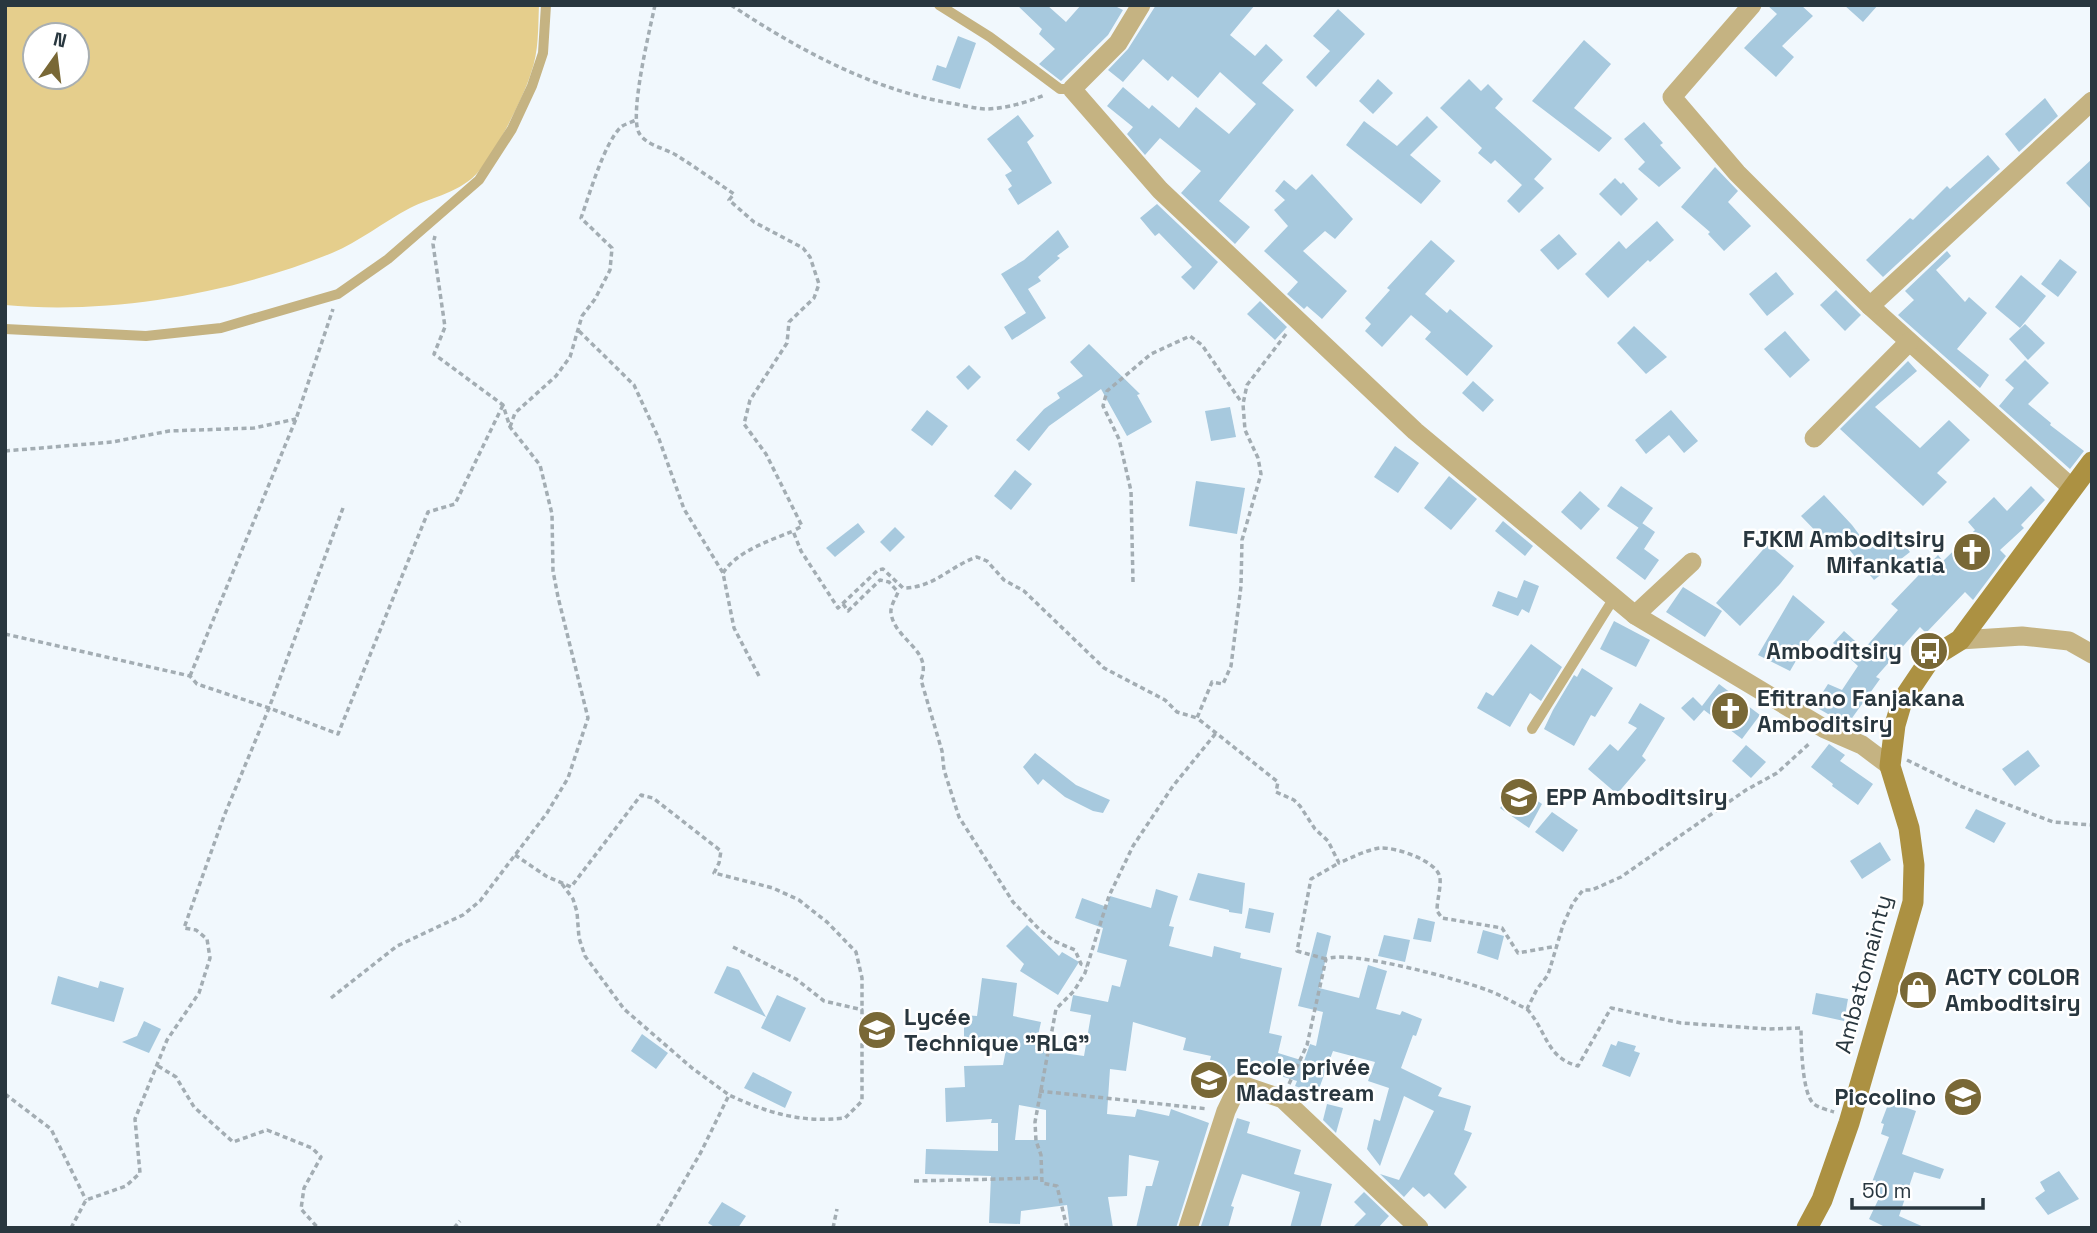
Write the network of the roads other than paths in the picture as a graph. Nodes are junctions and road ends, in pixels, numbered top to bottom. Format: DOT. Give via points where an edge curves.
graph roads {
  1 [pos="546,5"];
  2 [pos="939,5"];
  3 [pos="1141,5"];
  4 [pos="1752,5"];
  5 [pos="1066,89"];
  6 [pos="2092,102"];
  7 [pos="1870,306"];
  8 [pos="5,329"];
  9 [pos="1909,342"];
  10 [pos="1814,438"];
  11 [pos="2092,462"];
  12 [pos="2072,488"];
  13 [pos="1692,562"];
  14 [pos="1614,598"];
  15 [pos="1635,615"];
  16 [pos="1960,640"];
  17 [pos="2092,654"];
  18 [pos="1532,729"];
  19 [pos="1890,766"];
  20 [pos="1188,1228"];
  21 [pos="1419,1228"];
  22 [pos="1807,1228"];
  1 -- 8 [label="lane" via="543,53 531,86 512,129 479,180 388,259 338,294 208,330 146,336"];
  2 -- 5 [label="lane"];
  3 -- 5 [label="street" via="1118,43"];
  4 -- 7 [label="street" via="1672,97 1737,173"];
  5 -- 14 [label="street" via="1160,191 1415,430"];
  6 -- 7 [label="street"];
  7 -- 9 [label="street"];
  9 -- 10 [label="street"];
  9 -- 12 [label="street"];
  11 -- 12 [label="main road, Ambatomainty"];
  12 -- 16 [label="main road, Ambatomainty"];
  13 -- 15 [label="street"];
  14 -- 15 [label="street"];
  14 -- 18 [label="lane"];
  15 -- 19 [label="street" via="1825,729 1862,745"];
  16 -- 17 [label="street" via="2034,637 2069,641"];
  16 -- 19 [label="main road, Ambatomainty" via="1930,658 1902,701"];
  19 -- 22 [label="main road, Ambatomainty" via="1909,828 1913,902 1849,1123 1822,1200"];
  20 -- 21 [label="street" via="1239,1084 1283,1099"];
}
